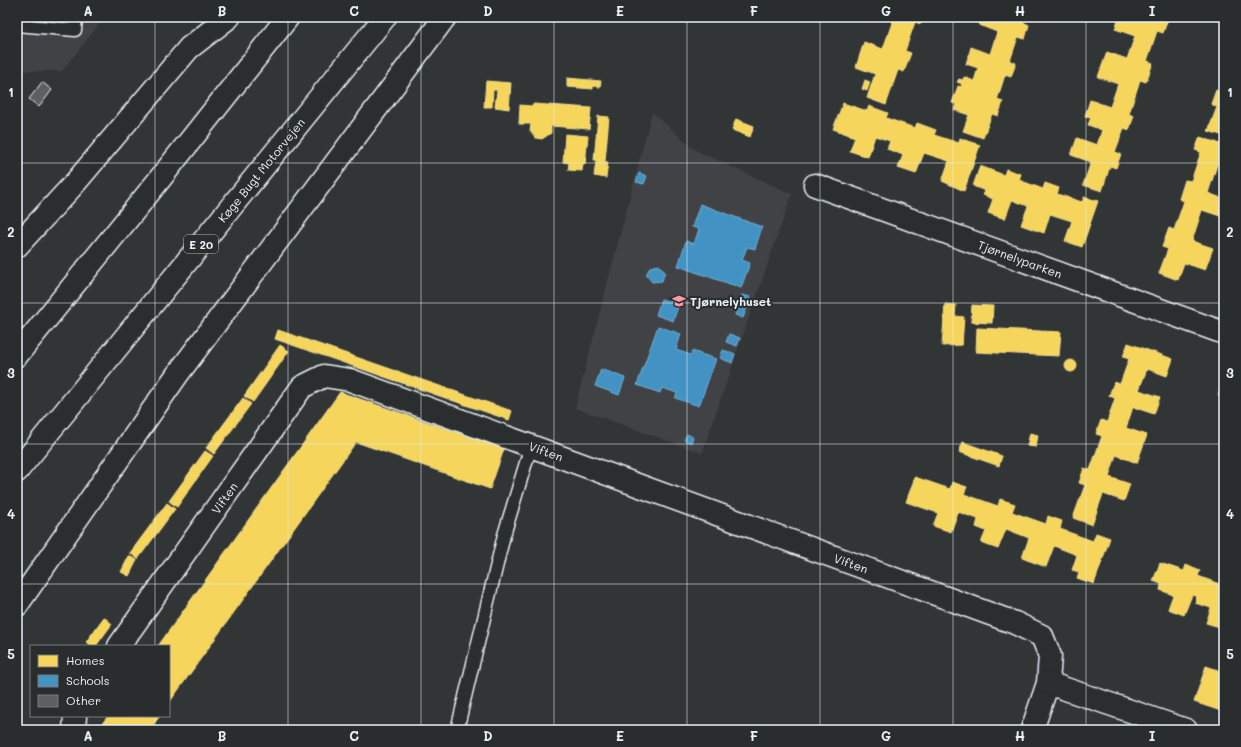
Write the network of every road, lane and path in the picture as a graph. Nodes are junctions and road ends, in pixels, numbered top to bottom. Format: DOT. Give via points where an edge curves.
graph roads {
  1 [pos="76,17"];
  2 [pos="229,17"];
  3 [pos="288,17"];
  4 [pos="385,17"];
  5 [pos="445,17"];
  6 [pos="17,25"];
  7 [pos="815,185"];
  8 [pos="17,246"];
  9 [pos="1224,333"];
  10 [pos="17,355"];
  11 [pos="531,446"];
  12 [pos="17,471"];
  13 [pos="17,605"];
  14 [pos="120,645"];
  15 [pos="1048,682"];
  16 [pos="75,717"];
  17 [pos="74,730"];
  18 [pos="457,730"];
  19 [pos="1032,730"];
  20 [pos="1186,730"];
  1 -- 6 [label="lane" via="74,30"];
  2 -- 8 [label="main road" via="189,48 75,183"];
  3 -- 10 [label="main road" via="160,180"];
  4 -- 12 [label="main road, Køge Bugt Motorvejen / E 20"];
  5 -- 13 [label="main road" via="177,375"];
  7 -- 9 [label="main road, Tjørnelyparken"];
  11 -- 14 [label="main road, Viften" via="350,380 324,376 302,387"];
  11 -- 15 [label="main road, Viften" via="1016,623 1042,636 1050,656"];
  11 -- 18 [label="lane" via="504,535"];
  15 -- 19 [label="main road, Viften"];
  15 -- 20 [label="main road"];
  16 -- 17 [label="main road"];
}
